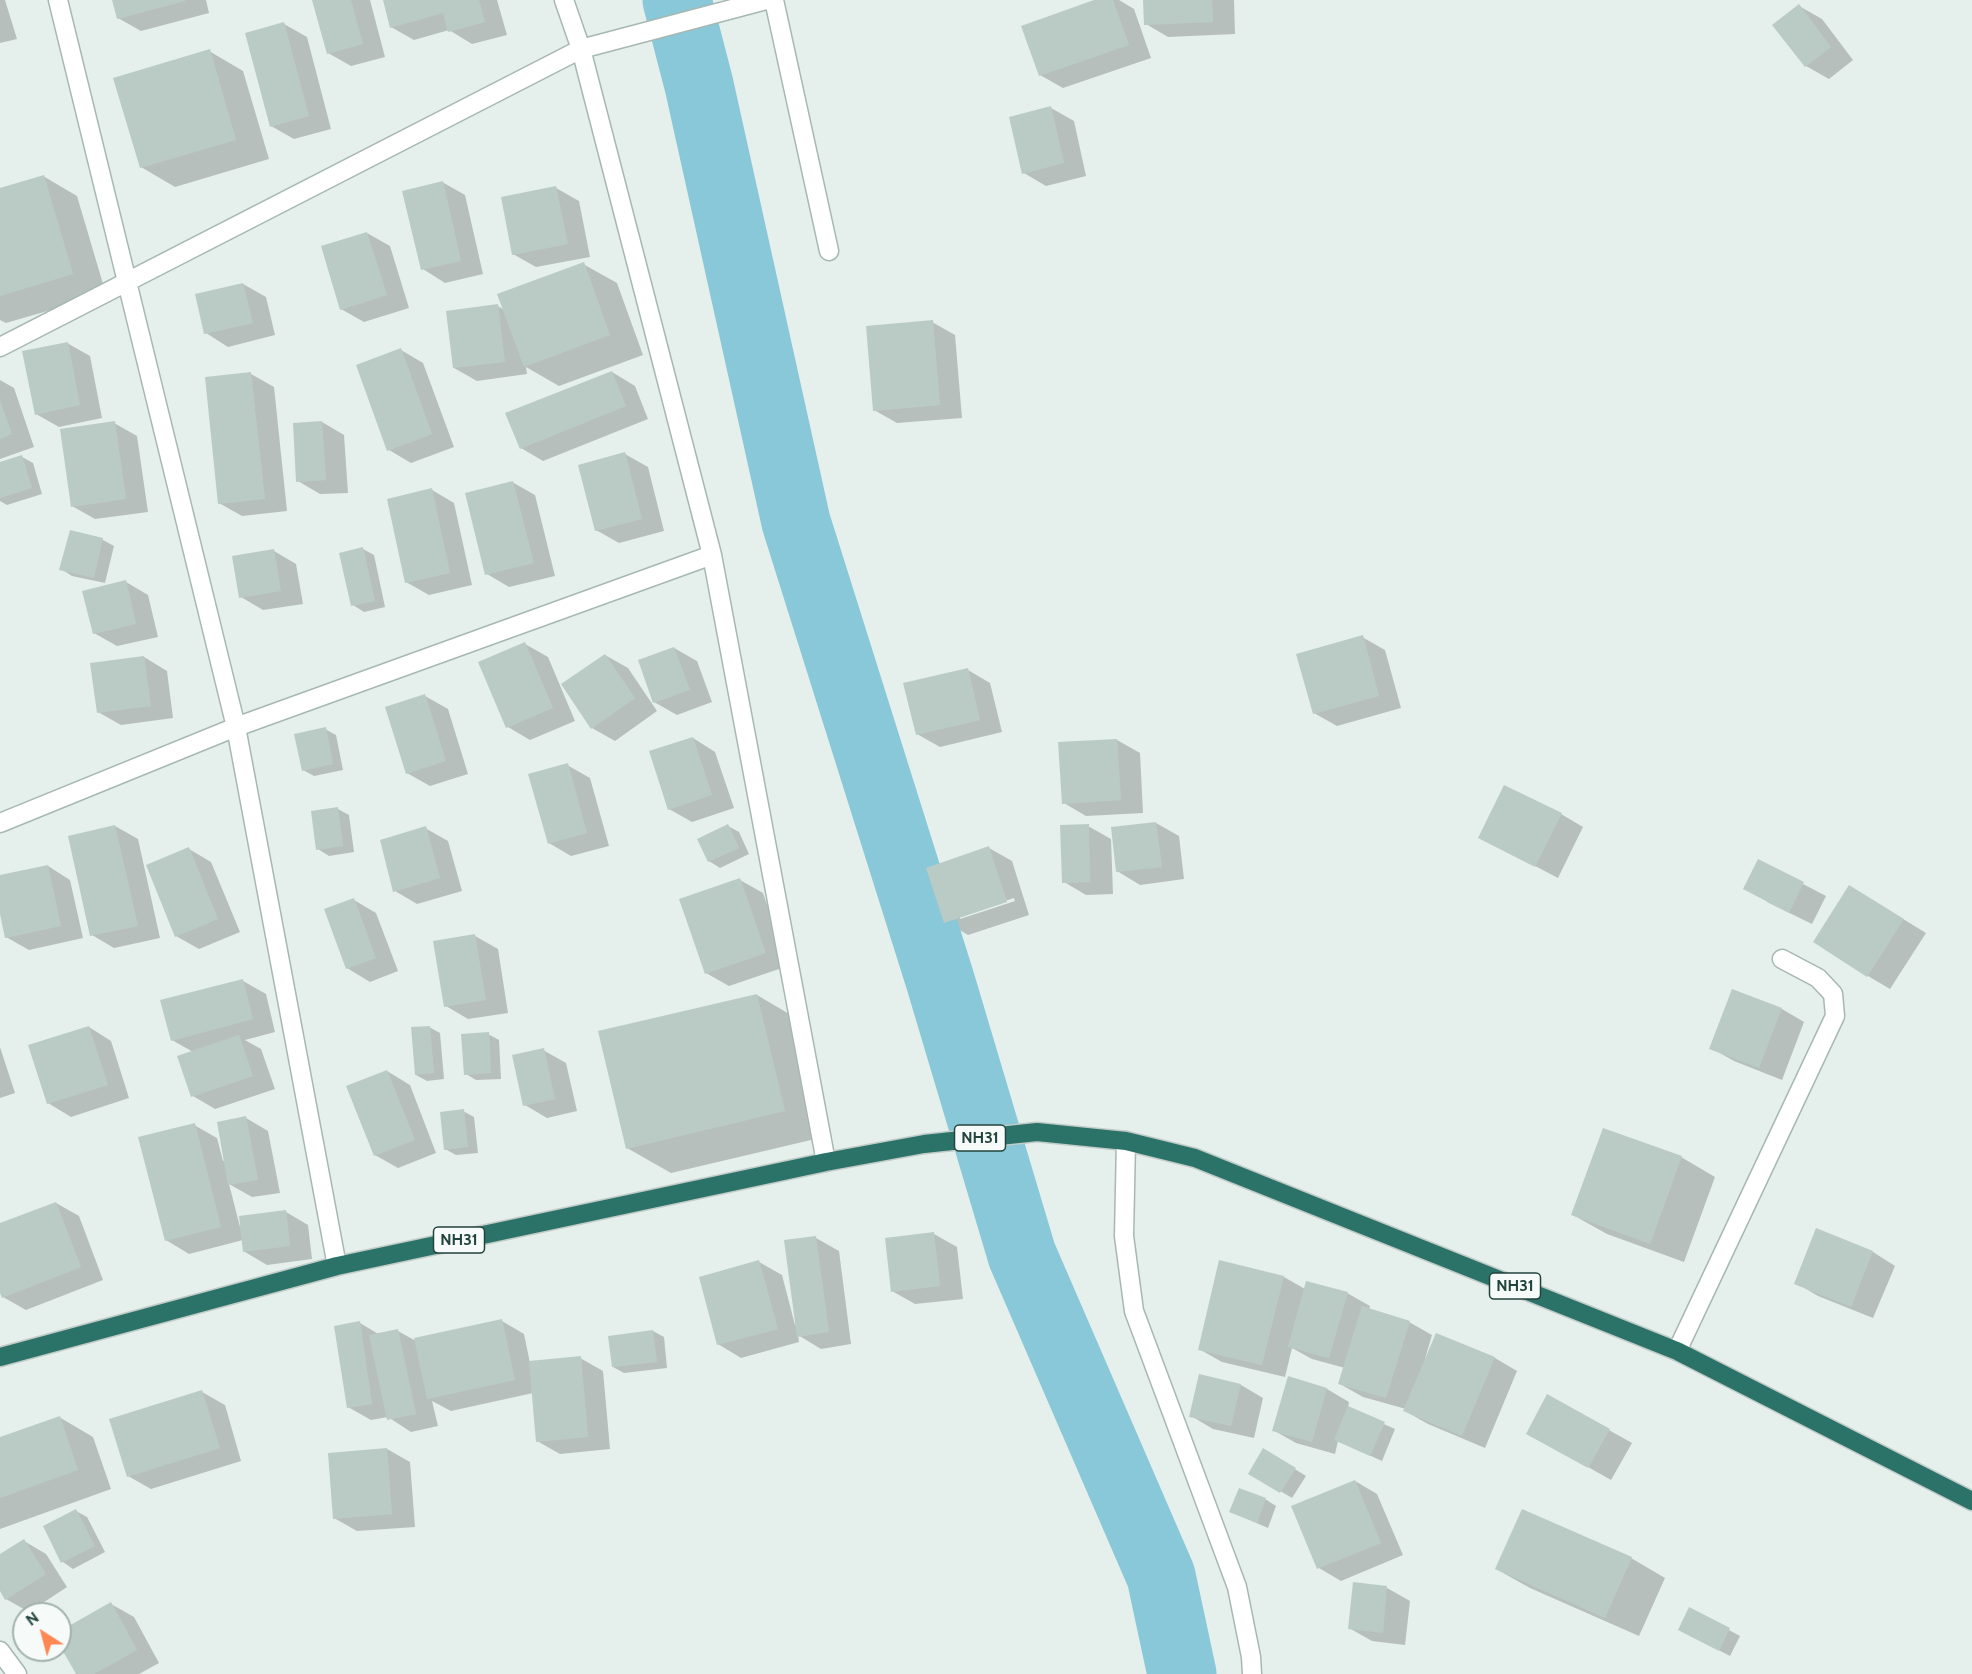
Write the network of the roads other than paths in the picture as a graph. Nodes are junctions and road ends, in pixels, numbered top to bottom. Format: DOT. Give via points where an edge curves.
graph roads {
  1 [pos="58,0"];
  2 [pos="564,0"];
  3 [pos="766,0"];
  4 [pos="774,0"];
  5 [pos="581,49"];
  6 [pos="829,251"];
  7 [pos="128,282"];
  8 [pos="0,347"];
  9 [pos="712,555"];
  10 [pos="236,727"];
  11 [pos="0,823"];
  12 [pos="1782,959"];
  13 [pos="1125,1141"];
  14 [pos="826,1162"];
  15 [pos="337,1266"];
  16 [pos="1677,1351"];
  17 [pos="0,1357"];
  18 [pos="1972,1501"];
  19 [pos="2,1657"];
  20 [pos="17,1674"];
  21 [pos="1252,1674"];
  1 -- 7 [label="street"];
  2 -- 5 [label="street"];
  3 -- 5 [label="street"];
  4 -- 6 [label="street"];
  5 -- 7 [label="street"];
  5 -- 9 [label="street"];
  7 -- 8 [label="street"];
  7 -- 10 [label="street"];
  9 -- 10 [label="street"];
  9 -- 14 [label="street"];
  10 -- 11 [label="street"];
  10 -- 15 [label="street"];
  12 -- 16 [label="street" via="1818,978 1833,994 1835,1016"];
  13 -- 14 [label="highway, NH31" via="1037,1132 924,1144"];
  13 -- 16 [label="highway, NH31" via="1195,1158"];
  13 -- 21 [label="street" via="1124,1236 1134,1311 1237,1587"];
  14 -- 15 [label="highway, NH31"];
  15 -- 17 [label="highway, NH31"];
  16 -- 18 [label="highway, NH31"];
  19 -- 20 [label="street"];
}
